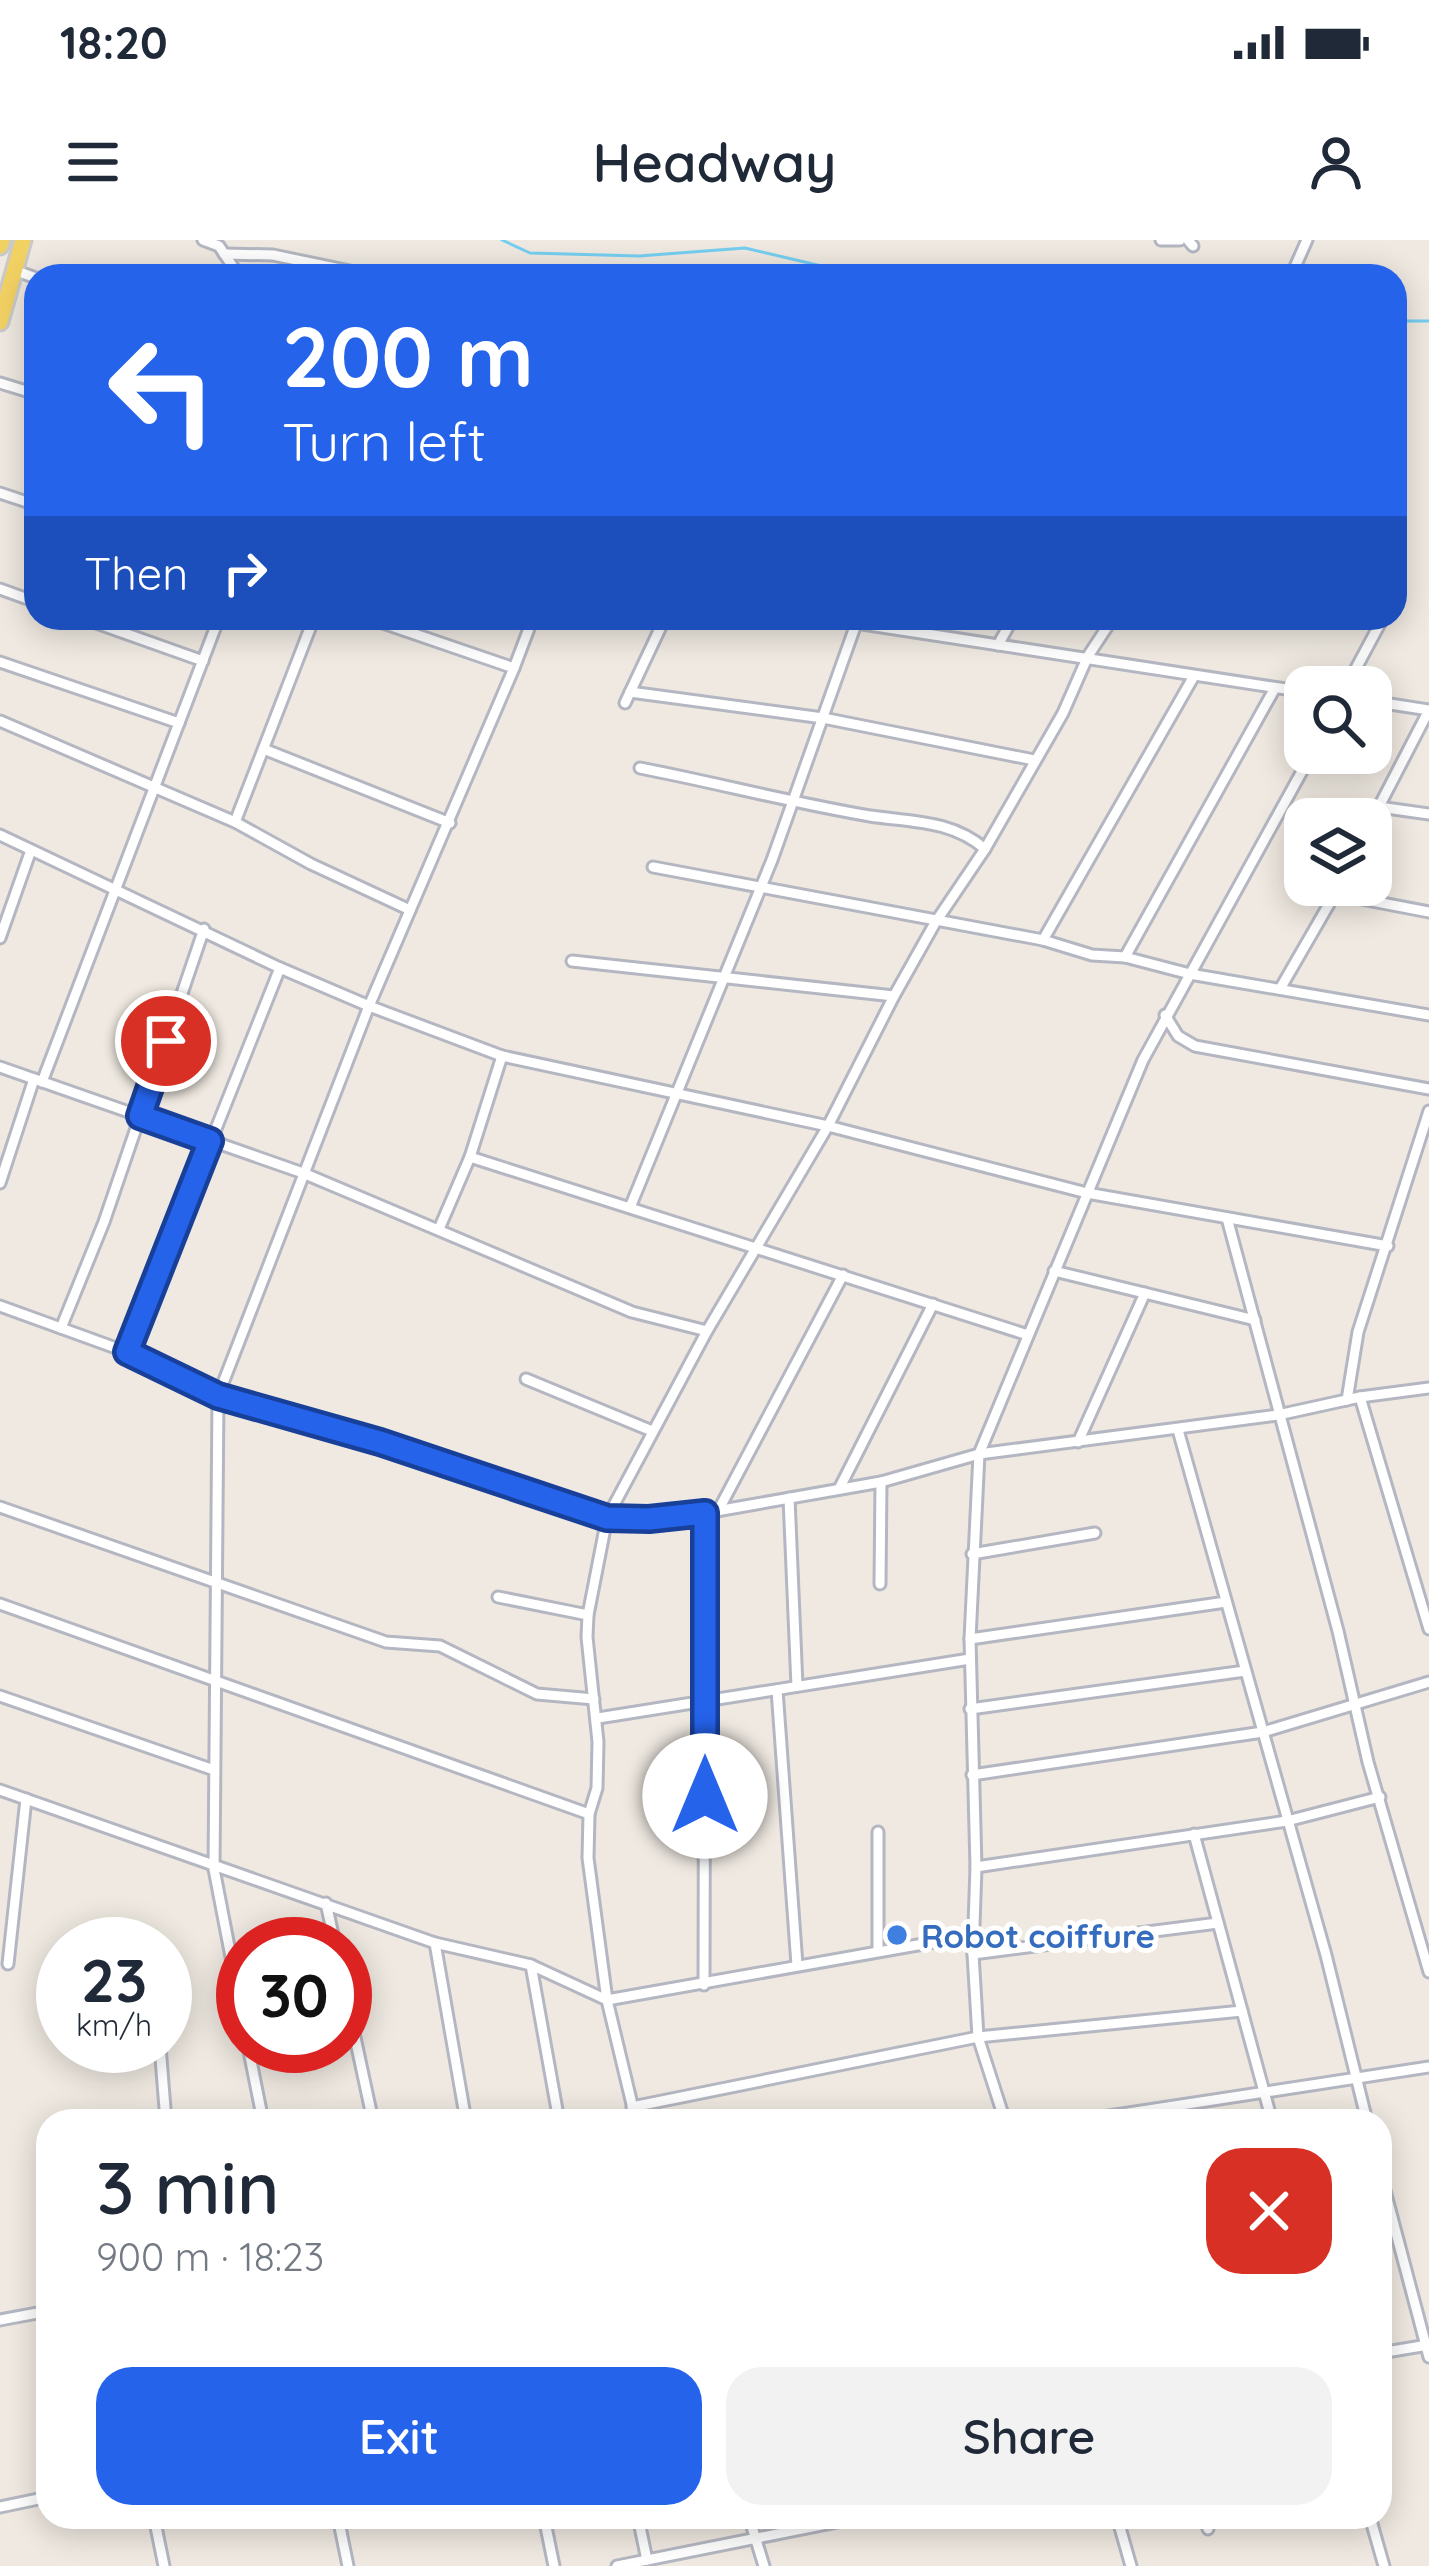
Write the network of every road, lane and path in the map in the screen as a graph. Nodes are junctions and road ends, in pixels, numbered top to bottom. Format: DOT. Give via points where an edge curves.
graph roads {
  1 [pos="23,240"];
  2 [pos="203,240"];
  3 [pos="1161,240"];
  4 [pos="1187,242"];
  5 [pos="224,254"];
  6 [pos="231,264"];
  7 [pos="309,264"];
  8 [pos="14,270"];
  9 [pos="24,274"];
  10 [pos="0,322"];
  11 [pos="115,630"];
  12 [pos="214,630"];
  13 [pos="310,630"];
  14 [pos="403,630"];
  15 [pos="528,630"];
  16 [pos="658,630"];
  17 [pos="854,630"];
  18 [pos="916,630"];
  19 [pos="1006,630"];
  20 [pos="1105,630"];
  21 [pos="1377,630"];
  22 [pos="998,645"];
  23 [pos="1088,656"];
  24 [pos="202,661"];
  25 [pos="0,662"];
  26 [pos="1357,666"];
  27 [pos="514,668"];
  28 [pos="1194,676"];
  29 [pos="1275,688"];
  30 [pos="1284,689"];
  31 [pos="630,692"];
  32 [pos="625,703"];
  33 [pos="1392,704"];
  34 [pos="823,718"];
  35 [pos="0,721"];
  36 [pos="179,723"];
  37 [pos="266,750"];
  38 [pos="1034,760"];
  39 [pos="640,768"];
  40 [pos="1300,774"];
  41 [pos="155,787"];
  42 [pos="1384,798"];
  43 [pos="794,799"];
  44 [pos="1392,809"];
  45 [pos="1429,814"];
  46 [pos="235,822"];
  47 [pos="450,823"];
  48 [pos="0,835"];
  49 [pos="985,849"];
  50 [pos="31,850"];
  51 [pos="652,867"];
  52 [pos="760,886"];
  53 [pos="116,890"];
  54 [pos="1392,903"];
  55 [pos="1329,906"];
  56 [pos="410,910"];
  57 [pos="1429,912"];
  58 [pos="935,922"];
  59 [pos="204,929"];
  60 [pos="0,938"];
  61 [pos="1043,940"];
  62 [pos="1124,957"];
  63 [pos="572,961"];
  64 [pos="280,968"];
  65 [pos="1190,974"];
  66 [pos="724,976"];
  67 [pos="1280,989"];
  68 [pos="894,996"];
  69 [pos="369,1006"];
  70 [pos="1165,1015"];
  71 [pos="1429,1016"];
  72 [pos="502,1057"];
  73 [pos="0,1067"];
  74 [pos="38,1080"];
  75 [pos="1429,1089"];
  76 [pos="675,1096"];
  77 [pos="1429,1111"];
  78 [pos="140,1116"];
  79 [pos="828,1126"];
  80 [pos="210,1141"];
  81 [pos="470,1157"];
  82 [pos="303,1173"];
  83 [pos="0,1183"];
  84 [pos="1087,1193"];
  85 [pos="631,1205"];
  86 [pos="1227,1218"];
  87 [pos="439,1229"];
  88 [pos="1388,1246"];
  89 [pos="756,1247"];
  90 [pos="1054,1271"];
  91 [pos="843,1275"];
  92 [pos="1145,1293"];
  93 [pos="933,1304"];
  94 [pos="0,1306"];
  95 [pos="1255,1319"];
  96 [pos="61,1328"];
  97 [pos="707,1330"];
  98 [pos="1028,1334"];
  99 [pos="127,1352"];
  100 [pos="526,1379"];
  101 [pos="1429,1388"];
  102 [pos="218,1396"];
  103 [pos="1360,1396"];
  104 [pos="1347,1400"];
  105 [pos="1278,1415"];
  106 [pos="1178,1430"];
  107 [pos="652,1431"];
  108 [pos="1078,1442"];
  109 [pos="980,1454"];
  110 [pos="880,1482"];
  111 [pos="839,1490"];
  112 [pos="789,1498"];
  113 [pos="0,1507"];
  114 [pos="718,1511"];
  115 [pos="705,1513"];
  116 [pos="607,1518"];
  117 [pos="1095,1533"];
  118 [pos="972,1554"];
  119 [pos="216,1584"];
  120 [pos="880,1584"];
  121 [pos="497,1598"];
  122 [pos="1226,1602"];
  123 [pos="0,1604"];
  124 [pos="588,1615"];
  125 [pos="1429,1629"];
  126 [pos="970,1640"];
  127 [pos="970,1659"];
  128 [pos="1245,1671"];
  129 [pos="213,1681"];
  130 [pos="1429,1682"];
  131 [pos="797,1686"];
  132 [pos="777,1690"];
  133 [pos="0,1696"];
  134 [pos="594,1699"];
  135 [pos="705,1701"];
  136 [pos="1357,1706"];
  137 [pos="970,1709"];
  138 [pos="598,1718"];
  139 [pos="1263,1732"];
  140 [pos="214,1770"];
  141 [pos="972,1775"];
  142 [pos="0,1790"];
  143 [pos="1380,1797"];
  144 [pos="26,1799"];
  145 [pos="589,1814"];
  146 [pos="1287,1821"];
  147 [pos="878,1832"];
  148 [pos="1193,1834"];
  149 [pos="214,1868"];
  150 [pos="976,1868"];
  151 [pos="326,1903"];
  152 [pos="223,1917"];
  153 [pos="329,1917"];
  154 [pos="1218,1923"];
  155 [pos="974,1935"];
  156 [pos="435,1943"];
  157 [pos="878,1951"];
  158 [pos="973,1954"];
  159 [pos="8,1964"];
  160 [pos="796,1965"];
  161 [pos="531,1966"];
  162 [pos="1429,1972"];
  163 [pos="704,1985"];
  164 [pos="607,2000"];
  165 [pos="1242,2011"];
  166 [pos="978,2037"];
  167 [pos="1429,2067"];
  168 [pos="162,2073"];
  169 [pos="253,2073"];
  170 [pos="363,2073"];
  171 [pos="1356,2077"];
  172 [pos="1264,2092"];
  173 [pos="1171,2106"];
  174 [pos="632,2107"];
  175 [pos="165,2109"];
  176 [pos="260,2109"];
  177 [pos="370,2109"];
  178 [pos="464,2109"];
  179 [pos="557,2109"];
  180 [pos="1001,2109"];
  181 [pos="1155,2109"];
  182 [pos="1172,2109"];
  183 [pos="1269,2109"];
  184 [pos="1364,2109"];
  185 [pos="1392,2217"];
  186 [pos="36,2314"];
  187 [pos="0,2320"];
  188 [pos="1428,2349"];
  189 [pos="1392,2352"];
  190 [pos="36,2500"];
  191 [pos="0,2507"];
  192 [pos="156,2529"];
  193 [pos="340,2529"];
  194 [pos="546,2529"];
  195 [pos="641,2529"];
  196 [pos="752,2529"];
  197 [pos="794,2529"];
  198 [pos="1120,2529"];
  199 [pos="1373,2529"];
  200 [pos="755,2538"];
  201 [pos="647,2560"];
  202 [pos="164,2566"];
  203 [pos="347,2566"];
  204 [pos="554,2566"];
  205 [pos="617,2566"];
  206 [pos="764,2566"];
  207 [pos="1131,2566"];
  208 [pos="1384,2566"];
  1 -- 8 [label="main road"];
  2 -- 5 [label="street"];
  3 -- 4 [label="street"];
  5 -- 6 [label="street"];
  5 -- 7 [label="street"];
  8 -- 9 [label="street"];
  8 -- 10 [label="main road"];
  11 -- 24 [label="street"];
  12 -- 24 [label="street"];
  13 -- 37 [label="street"];
  14 -- 27 [label="street"];
  15 -- 27 [label="street"];
  16 -- 31 [label="street"];
  17 -- 34 [label="street"];
  18 -- 22 [label="street"];
  19 -- 22 [label="street"];
  20 -- 23 [label="street"];
  21 -- 26 [label="street"];
  22 -- 23 [label="street"];
  23 -- 28 [label="street"];
  23 -- 38 [label="street"];
  24 -- 36 [label="street"];
  25 -- 36 [label="street"];
  27 -- 47 [label="street"];
  28 -- 29 [label="street"];
  28 -- 61 [label="street"];
  29 -- 30 [label="street"];
  29 -- 62 [label="street"];
  31 -- 32 [label="street"];
  31 -- 34 [label="street"];
  33 -- 42 [label="street" via="1429,710"];
  34 -- 38 [label="street"];
  34 -- 43 [label="street"];
  35 -- 41 [label="street"];
  36 -- 41 [label="street"];
  37 -- 46 [label="street"];
  37 -- 47 [label="street"];
  38 -- 49 [label="street"];
  39 -- 43 [label="street"];
  40 -- 65 [label="street"];
  41 -- 46 [label="street"];
  41 -- 53 [label="street"];
  43 -- 49 [label="street" via="933,824"];
  43 -- 52 [label="street"];
  44 -- 45 [label="street"];
  46 -- 56 [label="street"];
  47 -- 56 [label="street"];
  48 -- 50 [label="street"];
  49 -- 58 [label="street"];
  50 -- 53 [label="street"];
  50 -- 60 [label="street"];
  51 -- 52 [label="street"];
  52 -- 58 [label="street"];
  52 -- 66 [label="street"];
  53 -- 59 [label="street"];
  53 -- 74 [label="street"];
  54 -- 57 [label="street"];
  55 -- 67 [label="street"];
  56 -- 69 [label="street"];
  58 -- 61 [label="street"];
  58 -- 68 [label="street"];
  59 -- 64 [label="street"];
  59 -- 78 [label="street"];
  61 -- 62 [label="street"];
  62 -- 65 [label="street"];
  63 -- 66 [label="street"];
  64 -- 69 [label="street"];
  64 -- 80 [label="street"];
  65 -- 67 [label="street"];
  65 -- 70 [label="street"];
  66 -- 68 [label="street"];
  66 -- 76 [label="street"];
  67 -- 71 [label="street"];
  68 -- 79 [label="street"];
  69 -- 72 [label="street"];
  69 -- 82 [label="street"];
  70 -- 75 [label="street" via="1195,1046"];
  70 -- 84 [label="street"];
  72 -- 76 [label="street"];
  72 -- 81 [label="street"];
  73 -- 74 [label="street"];
  74 -- 78 [label="street"];
  74 -- 83 [label="street"];
  76 -- 79 [label="street"];
  76 -- 85 [label="street"];
  77 -- 88 [label="street"];
  78 -- 80 [label="street"];
  78 -- 96 [label="street"];
  79 -- 84 [label="street"];
  79 -- 89 [label="street"];
  80 -- 82 [label="street"];
  80 -- 99 [label="street"];
  81 -- 85 [label="street"];
  81 -- 87 [label="street"];
  82 -- 87 [label="street"];
  82 -- 102 [label="street"];
  84 -- 86 [label="street"];
  84 -- 90 [label="street"];
  85 -- 89 [label="street"];
  86 -- 88 [label="street"];
  86 -- 95 [label="street"];
  87 -- 97 [label="street" via="632,1312"];
  88 -- 104 [label="street" via="1358,1332"];
  89 -- 91 [label="street"];
  89 -- 97 [label="street"];
  90 -- 92 [label="street"];
  90 -- 98 [label="street"];
  91 -- 93 [label="street"];
  91 -- 114 [label="street"];
  92 -- 95 [label="street"];
  92 -- 108 [label="street"];
  93 -- 98 [label="street"];
  93 -- 111 [label="street"];
  94 -- 96 [label="street"];
  95 -- 105 [label="street"];
  96 -- 99 [label="street"];
  97 -- 107 [label="street"];
  98 -- 109 [label="street"];
  99 -- 102 [label="street"];
  100 -- 107 [label="street"];
  101 -- 103 [label="street"];
  102 -- 116 [label="street"];
  102 -- 119 [label="street"];
  103 -- 104 [label="street"];
  103 -- 125 [label="street"];
  104 -- 105 [label="street"];
  105 -- 106 [label="street"];
  105 -- 136 [label="street"];
  106 -- 108 [label="street"];
  106 -- 122 [label="street"];
  107 -- 116 [label="street"];
  108 -- 109 [label="street"];
  109 -- 110 [label="street"];
  109 -- 118 [label="street"];
  110 -- 111 [label="street"];
  110 -- 120 [label="street"];
  111 -- 112 [label="street"];
  112 -- 114 [label="street"];
  112 -- 131 [label="street"];
  113 -- 119 [label="street"];
  114 -- 115 [label="street"];
  115 -- 116 [label="street"];
  115 -- 135 [label="street"];
  116 -- 124 [label="street"];
  117 -- 118 [label="street"];
  118 -- 126 [label="street"];
  119 -- 129 [label="street"];
  119 -- 134 [label="street" via="386,1642 440,1646 537,1694"];
  121 -- 124 [label="street"];
  122 -- 126 [label="street"];
  122 -- 128 [label="street"];
  123 -- 129 [label="street"];
  124 -- 134 [label="street"];
  126 -- 127 [label="street"];
  127 -- 131 [label="street"];
  127 -- 137 [label="street"];
  128 -- 137 [label="street"];
  128 -- 139 [label="street"];
  129 -- 140 [label="street"];
  129 -- 145 [label="street"];
  130 -- 136 [label="street"];
  131 -- 132 [label="street"];
  132 -- 135 [label="street"];
  132 -- 160 [label="street"];
  133 -- 140 [label="street"];
  134 -- 138 [label="street"];
  135 -- 138 [label="street"];
  135 -- 163 [label="street"];
  136 -- 139 [label="street"];
  136 -- 143 [label="street"];
  137 -- 141 [label="street"];
  138 -- 145 [label="street"];
  139 -- 141 [label="street"];
  139 -- 146 [label="street"];
  140 -- 149 [label="street"];
  141 -- 150 [label="street"];
  142 -- 144 [label="street"];
  143 -- 146 [label="street"];
  143 -- 162 [label="street"];
  144 -- 149 [label="street"];
  144 -- 159 [label="street"];
  145 -- 164 [label="street"];
  146 -- 148 [label="street"];
  146 -- 171 [label="street"];
  147 -- 157 [label="street"];
  148 -- 150 [label="street"];
  148 -- 154 [label="street"];
  149 -- 151 [label="street"];
  149 -- 152 [label="street"];
  150 -- 155 [label="street"];
  151 -- 153 [label="street"];
  151 -- 156 [label="street"];
  154 -- 158 [label="street"];
  154 -- 165 [label="street"];
  155 -- 157 [label="street"];
  155 -- 158 [label="street"];
  156 -- 161 [label="street"];
  156 -- 178 [label="street"];
  157 -- 160 [label="street"];
  158 -- 166 [label="street"];
  160 -- 163 [label="street"];
  161 -- 164 [label="street"];
  161 -- 179 [label="street"];
  163 -- 164 [label="street"];
  164 -- 174 [label="street"];
  165 -- 166 [label="street"];
  165 -- 172 [label="street"];
  166 -- 174 [label="street"];
  166 -- 180 [label="street"];
  167 -- 171 [label="street"];
  168 -- 175 [label="street"];
  169 -- 176 [label="street"];
  170 -- 177 [label="street"];
  171 -- 172 [label="street"];
  171 -- 184 [label="street"];
  172 -- 173 [label="street"];
  172 -- 183 [label="street"];
  173 -- 181 [label="street"];
  173 -- 182 [label="street"];
  185 -- 188 [label="street"];
  186 -- 187 [label="street"];
  188 -- 189 [label="street"];
  190 -- 191 [label="street"];
  192 -- 202 [label="street"];
  193 -- 203 [label="street"];
  194 -- 204 [label="street"];
  195 -- 201 [label="street"];
  196 -- 200 [label="street"];
  197 -- 200 [label="street"];
  198 -- 207 [label="street"];
  199 -- 208 [label="street"];
  200 -- 201 [label="street"];
  200 -- 206 [label="street"];
  201 -- 205 [label="street"];
}
